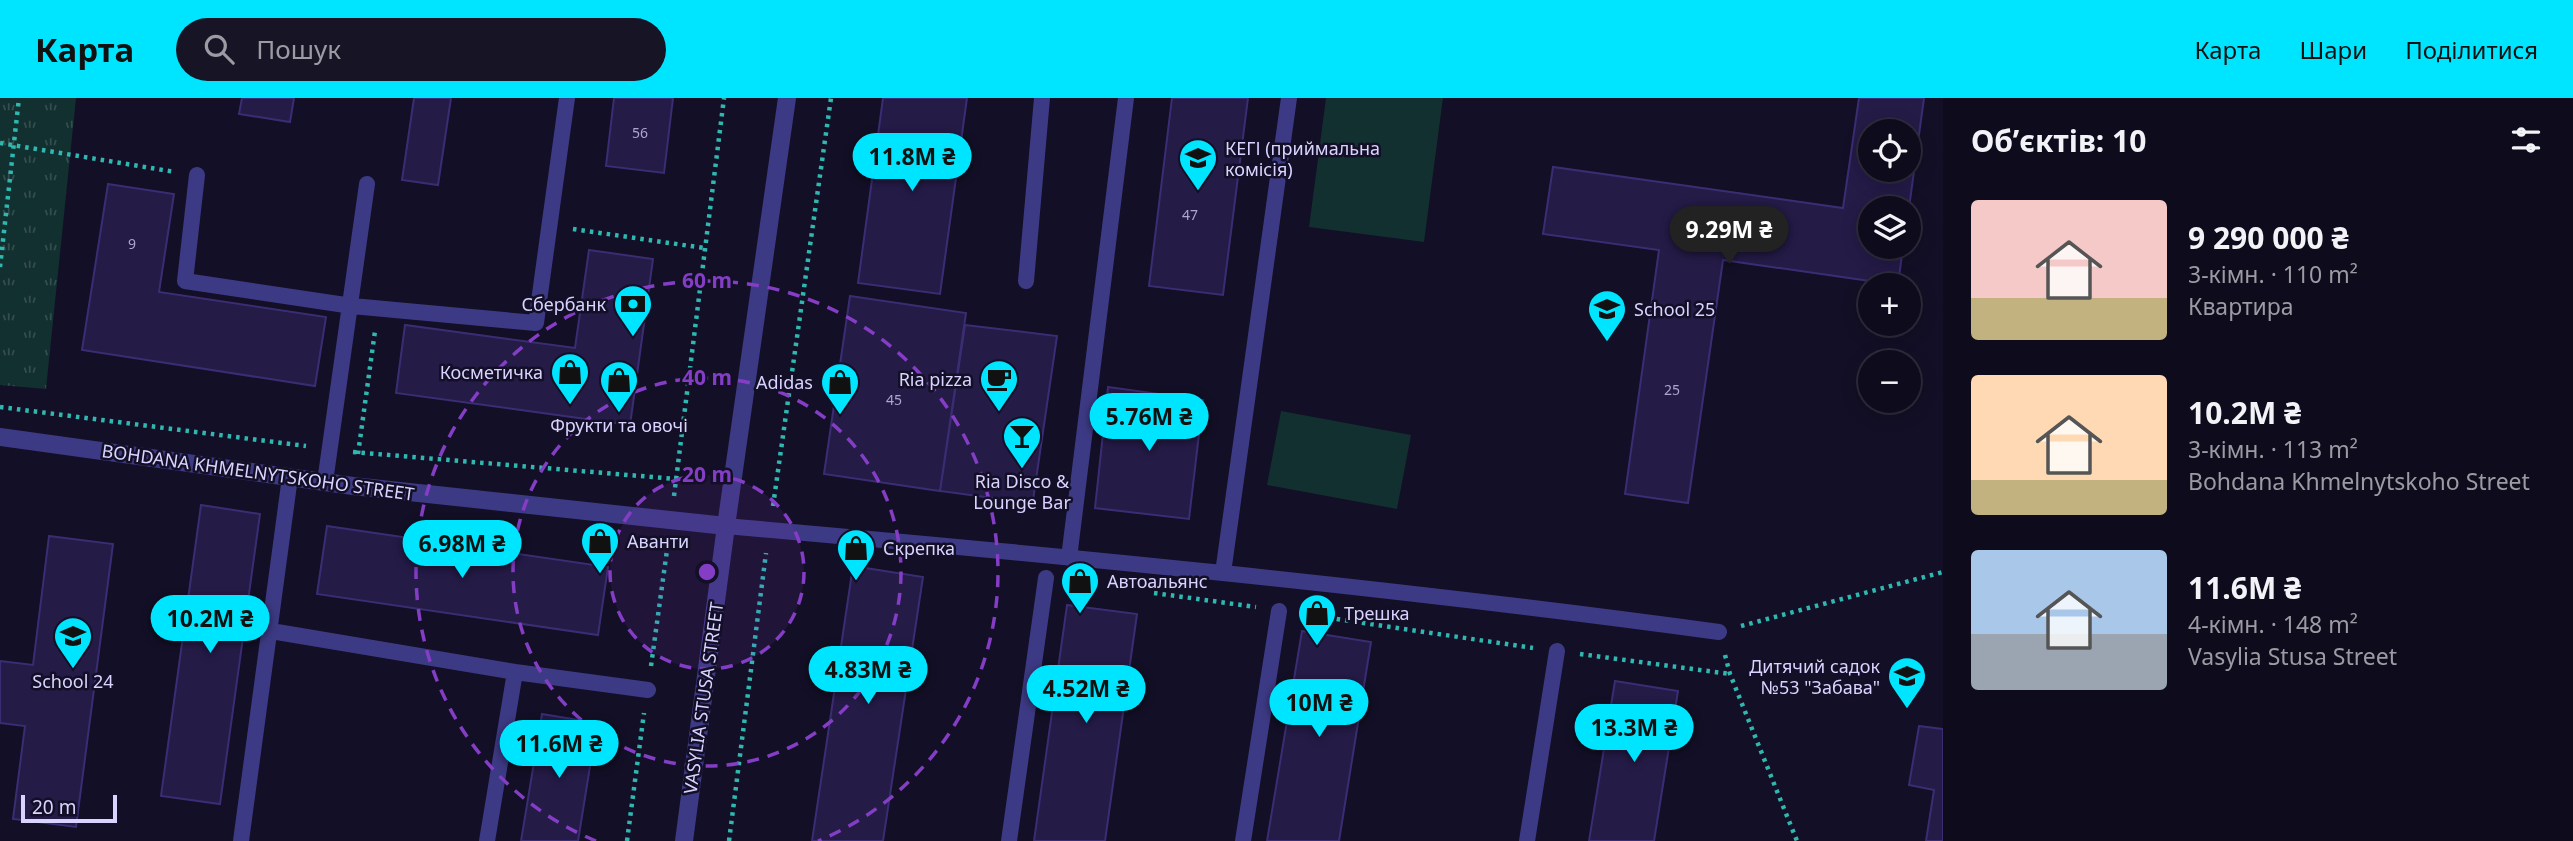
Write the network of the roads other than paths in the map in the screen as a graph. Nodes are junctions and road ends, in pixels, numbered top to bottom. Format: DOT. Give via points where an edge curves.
graph roads {
  1 [pos="567,98"];
  2 [pos="787,98"];
  3 [pos="1042,98"];
  4 [pos="1126,98"];
  5 [pos="1289,98"];
  6 [pos="197,175"];
  7 [pos="367,184"];
  8 [pos="1026,281"];
  9 [pos="352,306"];
  10 [pos="0,437"];
  11 [pos="290,477"];
  12 [pos="326,482"];
  13 [pos="726,526"];
  14 [pos="1069,558"];
  15 [pos="1223,573"];
  16 [pos="1046,578"];
  17 [pos="1279,611"];
  18 [pos="271,631"];
  19 [pos="1719,632"];
  20 [pos="1557,652"];
  21 [pos="515,672"];
  22 [pos="648,690"];
  23 [pos="241,841"];
  24 [pos="488,841"];
  25 [pos="684,841"];
  26 [pos="1009,841"];
  27 [pos="1243,841"];
  28 [pos="1527,841"];
  1 -- 9 [label="lane" via="536,323"];
  2 -- 13 [label="street, VASYLIA STUSA STREET"];
  3 -- 8 [label="lane"];
  4 -- 14 [label="lane"];
  5 -- 15 [label="lane"];
  6 -- 9 [label="lane" via="185,281"];
  7 -- 9 [label="lane"];
  9 -- 12 [label="lane"];
  10 -- 11 [label="street, BOHDANA KHMELNYTSKOHO STREET"];
  11 -- 12 [label="street, BOHDANA KHMELNYTSKOHO STREET"];
  11 -- 18 [label="lane"];
  12 -- 13 [label="street, BOHDANA KHMELNYTSKOHO STREET"];
  13 -- 14 [label="lane"];
  13 -- 25 [label="street, VASYLIA STUSA STREET"];
  14 -- 15 [label="lane"];
  15 -- 19 [label="lane"];
  16 -- 26 [label="lane"];
  17 -- 27 [label="lane"];
  18 -- 21 [label="lane"];
  18 -- 23 [label="lane"];
  20 -- 28 [label="lane"];
  21 -- 22 [label="lane"];
  21 -- 24 [label="lane"];
}
